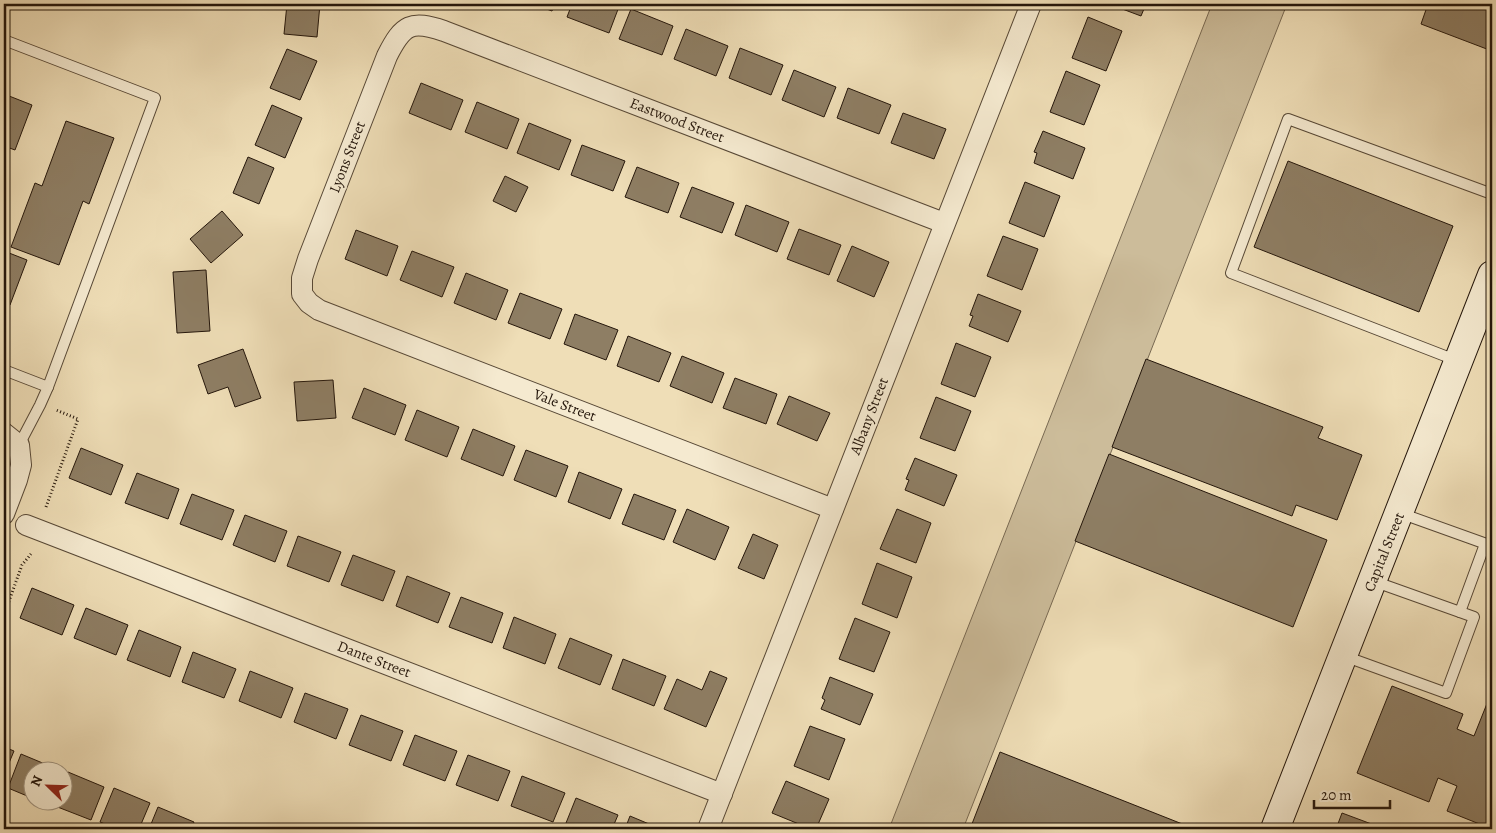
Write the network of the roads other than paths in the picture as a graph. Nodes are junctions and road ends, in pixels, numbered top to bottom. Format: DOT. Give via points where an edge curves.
graph roads {
  1 [pos="1030,4"];
  2 [pos="408,27"];
  3 [pos="4,40"];
  4 [pos="1492,194"];
  5 [pos="944,223"];
  6 [pos="1492,275"];
  7 [pos="302,294"];
  8 [pos="1458,362"];
  9 [pos="4,370"];
  10 [pos="48,387"];
  11 [pos="12,439"];
  12 [pos="833,509"];
  13 [pos="1399,513"];
  14 [pos="4,514"];
  15 [pos="26,525"];
  16 [pos="1489,545"];
  17 [pos="1372,580"];
  18 [pos="1460,612"];
  19 [pos="1343,656"];
  20 [pos="722,794"];
  21 [pos="708,829"];
  22 [pos="1276,829"];
  1 -- 5 [label="street, Albany Street"];
  2 -- 5 [label="street, Eastwood Street" via="428,26 444,31"];
  2 -- 7 [label="street, Lyons Street" via="394,42 387,56 308,259 302,278"];
  3 -- 10 [label="lane" via="155,98"];
  4 -- 8 [label="lane" via="1288,119 1231,273"];
  5 -- 12 [label="street, Albany Street"];
  6 -- 8 [label="street, Capital Street"];
  7 -- 12 [label="street, Vale Street" via="309,303 327,313"];
  8 -- 13 [label="street, Capital Street"];
  9 -- 10 [label="lane"];
  10 -- 11 [label="lane" via="40,405"];
  11 -- 14 [label="street" via="21,465"];
  12 -- 20 [label="street, Albany Street"];
  13 -- 16 [label="lane"];
  13 -- 17 [label="street, Capital Street"];
  15 -- 20 [label="street, Dante Street"];
  16 -- 18 [label="lane"];
  17 -- 18 [label="lane"];
  17 -- 19 [label="street, Capital Street"];
  18 -- 19 [label="lane" via="1474,617 1446,693"];
  19 -- 22 [label="street, Capital Street"];
  20 -- 21 [label="street, Albany Street"];
}
